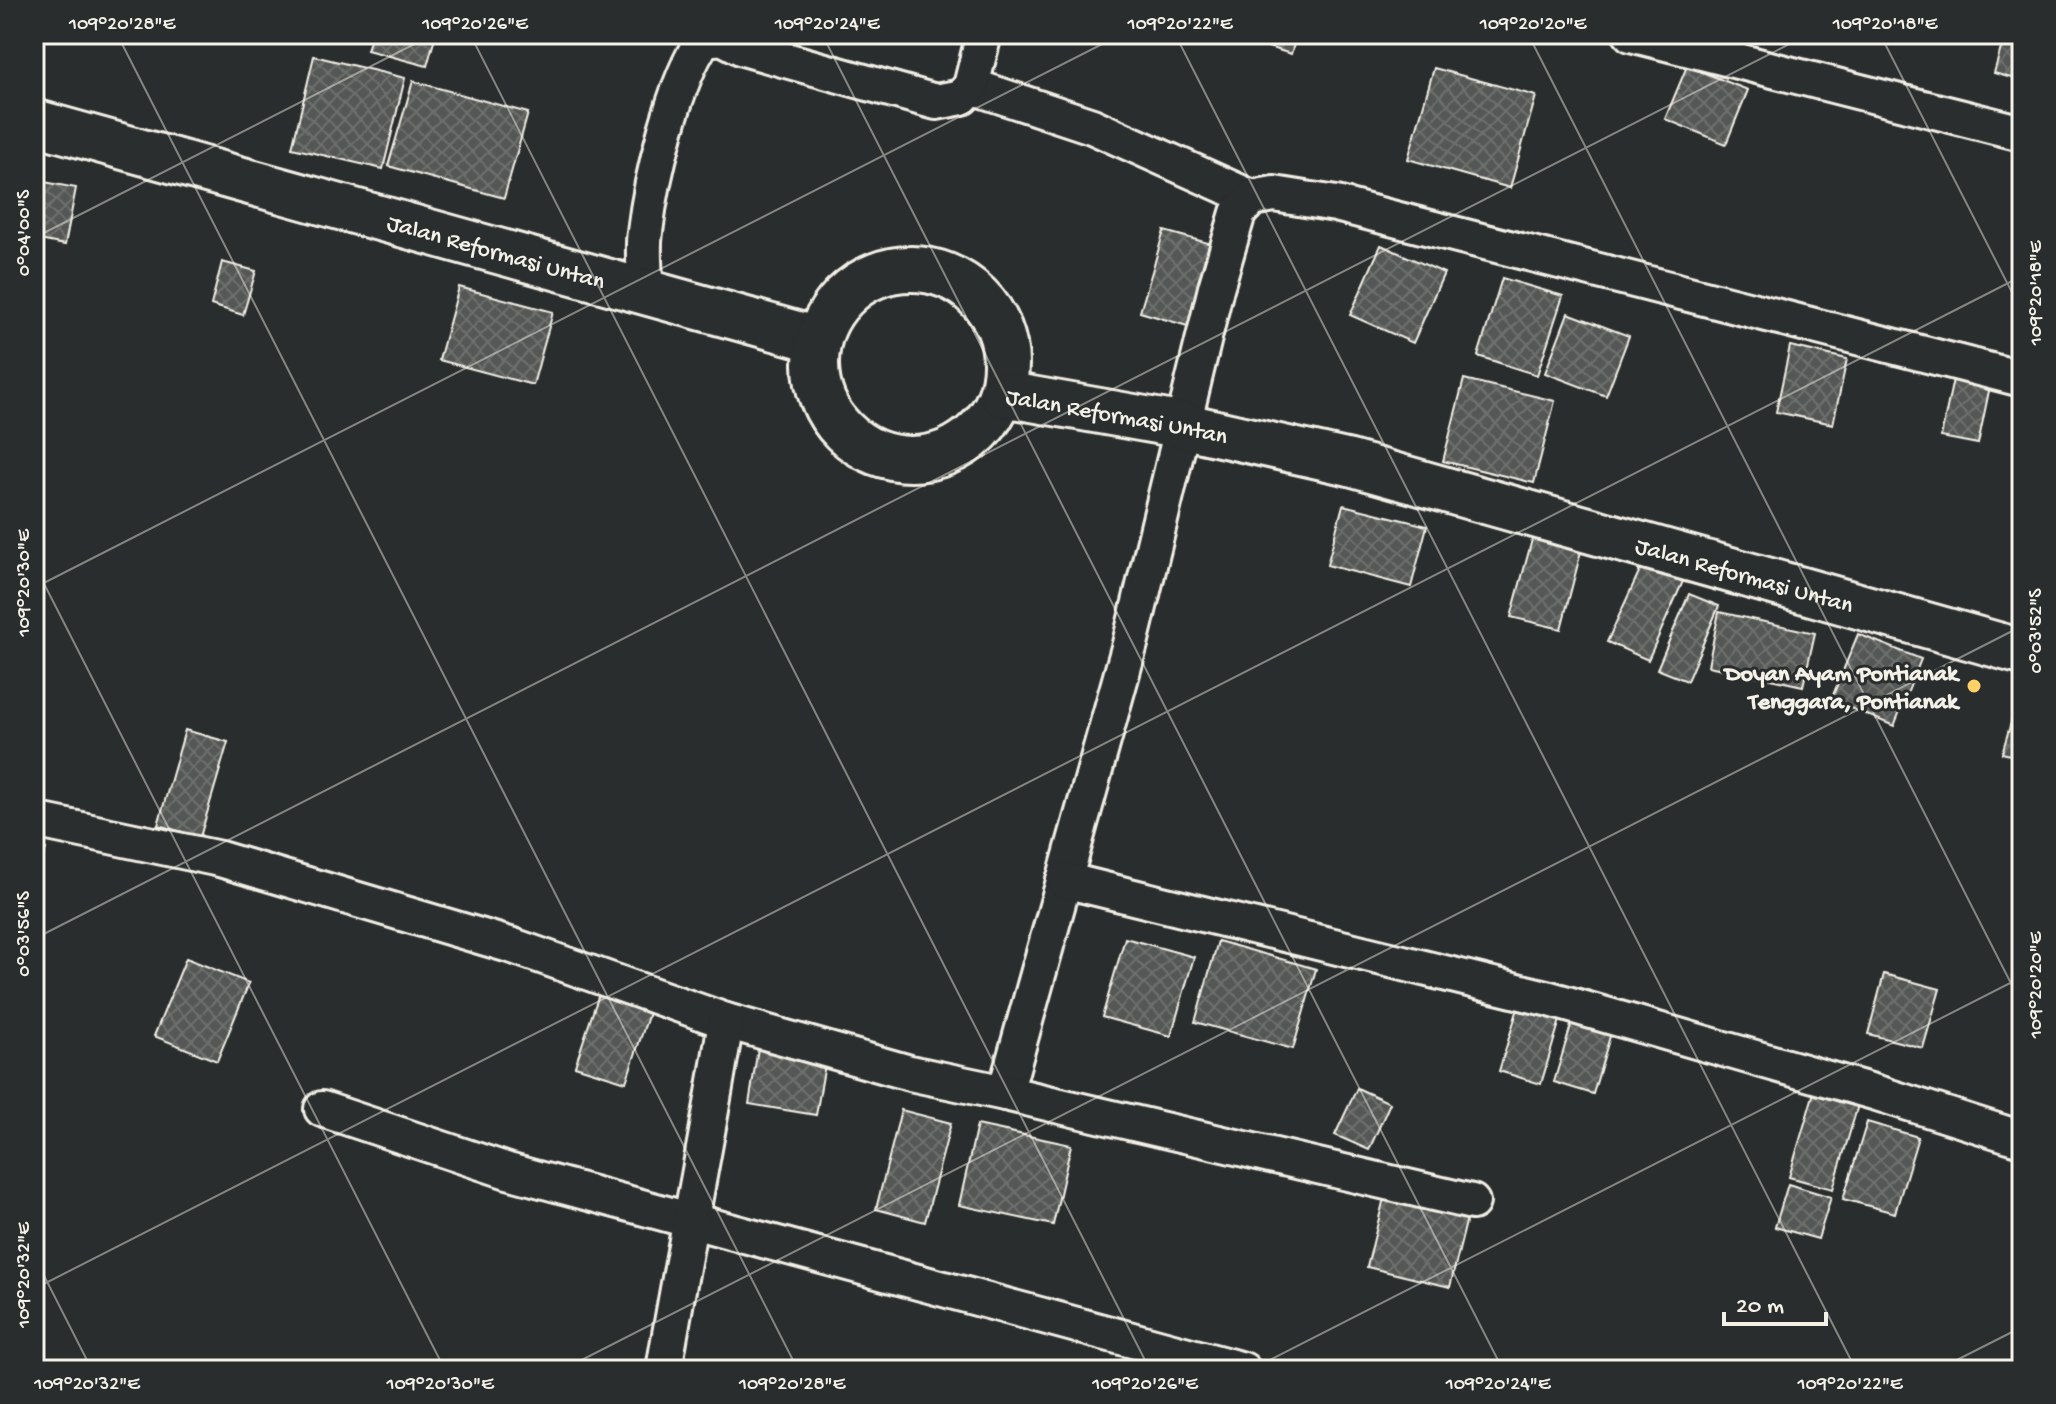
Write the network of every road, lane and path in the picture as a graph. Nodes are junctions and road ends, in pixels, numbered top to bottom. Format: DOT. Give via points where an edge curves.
graph roads {
  1 [pos="984,34"];
  2 [pos="1631,34"];
  3 [pos="695,37"];
  4 [pos="971,86"];
  5 [pos="34,122"];
  6 [pos="2022,133"];
  7 [pos="1252,198"];
  8 [pos="646,293"];
  9 [pos="818,340"];
  10 [pos="2022,379"];
  11 [pos="1003,394"];
  12 [pos="1185,426"];
  13 [pos="2022,652"];
  14 [pos="34,820"];
  15 [pos="1064,880"];
  16 [pos="726,1021"];
  17 [pos="1005,1093"];
  18 [pos="322,1109"];
  19 [pos="2022,1139"];
  20 [pos="1472,1202"];
  21 [pos="690,1222"];
  22 [pos="664,1370"];
  23 [pos="1243,1370"];
  1 -- 4 [label="street"];
  2 -- 6 [label="street"];
  3 -- 4 [label="street" via="722,37 743,48 936,102 962,97"];
  3 -- 8 [label="street" via="644,233"];
  4 -- 7 [label="street" via="1092,126"];
  5 -- 8 [label="street, Jalan Reformasi Untan"];
  7 -- 10 [label="street" via="1274,194 1336,204"];
  7 -- 12 [label="street" via="1238,213"];
  8 -- 9 [label="street, Jalan Reformasi Untan"];
  9 -- 11 [label="street, Jalan Reformasi Untan" via="816,376 827,411 851,439 883,456 920,459 956,449 985,426"];
  9 -- 11 [label="street" via="835,305 864,280 901,268 939,271 973,289 997,319 1008,356"];
  11 -- 12 [label="street, Jalan Reformasi Untan"];
  12 -- 13 [label="street, Jalan Reformasi Untan" via="1350,463"];
  12 -- 15 [label="street"];
  14 -- 16 [label="street" via="220,859 513,946"];
  15 -- 17 [label="street"];
  15 -- 19 [label="street" via="1550,999"];
  16 -- 17 [label="street" via="910,1073"];
  16 -- 21 [label="street"];
  17 -- 20 [label="street"];
  18 -- 21 [label="street" via="508,1171"];
  21 -- 22 [label="street"];
  21 -- 23 [label="street"];
}
